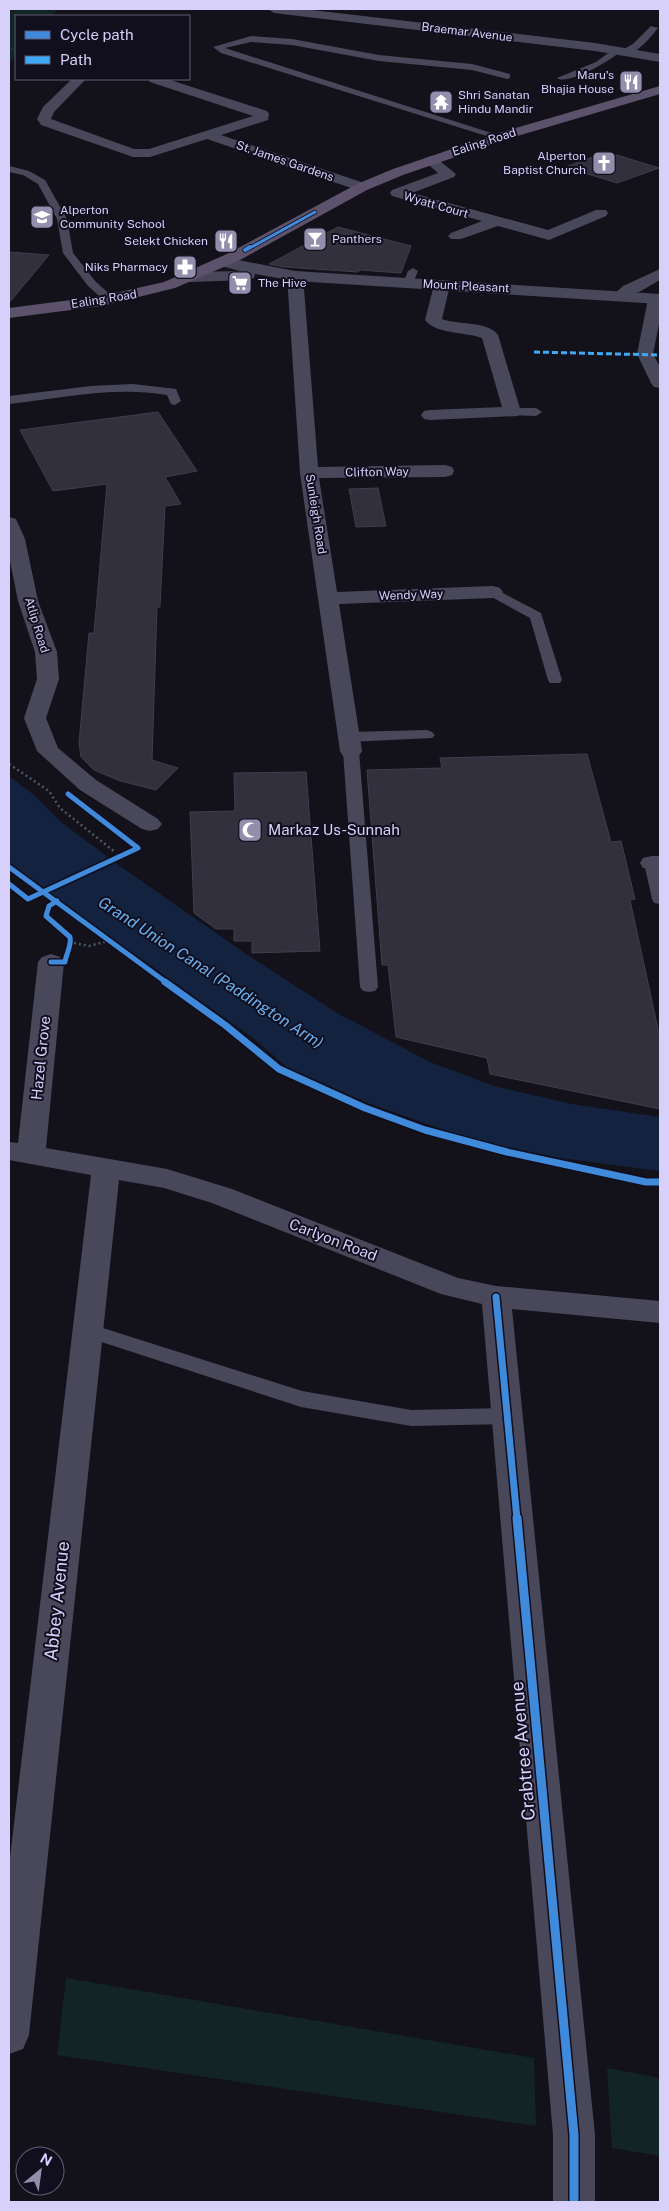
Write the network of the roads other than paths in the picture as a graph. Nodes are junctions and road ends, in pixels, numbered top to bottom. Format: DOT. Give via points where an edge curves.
graph roads {
  1 [pos="274,9"];
  2 [pos="654,28"];
  3 [pos="621,51"];
  4 [pos="660,58"];
  5 [pos="507,76"];
  6 [pos="561,78"];
  7 [pos="78,80"];
  8 [pos="158,80"];
  9 [pos="660,90"];
  10 [pos="208,135"];
  11 [pos="498,137"];
  12 [pos="430,160"];
  13 [pos="9,169"];
  14 [pos="362,187"];
  15 [pos="601,213"];
  16 [pos="494,222"];
  17 [pos="456,236"];
  18 [pos="223,262"];
  19 [pos="272,273"];
  20 [pos="660,274"];
  21 [pos="295,276"];
  22 [pos="190,277"];
  23 [pos="442,285"];
  24 [pos="620,296"];
  25 [pos="658,299"];
  26 [pos="110,300"];
  27 [pos="9,313"];
  28 [pos="660,383"];
  29 [pos="9,400"];
  30 [pos="175,401"];
  31 [pos="512,412"];
  32 [pos="536,412"];
  33 [pos="430,415"];
  34 [pos="445,471"];
  35 [pos="309,472"];
  36 [pos="9,523"];
  37 [pos="493,592"];
  38 [pos="329,598"];
  39 [pos="555,680"];
  40 [pos="427,736"];
  41 [pos="350,744"];
  42 [pos="150,824"];
  43 [pos="656,863"];
  44 [pos="660,899"];
  45 [pos="51,962"];
  46 [pos="369,987"];
  47 [pos="20,1152"];
  48 [pos="106,1167"];
  49 [pos="496,1298"];
  50 [pos="660,1312"];
  51 [pos="87,1330"];
  52 [pos="507,1416"];
  53 [pos="9,2035"];
  54 [pos="574,2202"];
  1 -- 3 [label="street, Braemar Avenue"];
  2 -- 3 [label="lane" via="636,46"];
  3 -- 4 [label="street, Braemar Avenue"];
  3 -- 6 [label="lane" via="599,64"];
  5 -- 11 [label="lane" via="472,67 379,58 292,42 251,39 218,47 278,69"];
  7 -- 10 [label="street, St. James Gardens" via="48,110 46,122 142,154"];
  8 -- 10 [label="street, St. James Gardens" via="262,114 263,117"];
  9 -- 11 [label="main road, Ealing Road"];
  10 -- 14 [label="street, St. James Gardens"];
  11 -- 12 [label="main road, Ealing Road"];
  12 -- 14 [label="main road, Ealing Road"];
  12 -- 16 [label="street, Wyatt Court" via="449,174 396,193"];
  13 -- 26 [label="lane" via="26,173 42,182 62,219 68,253 92,284"];
  14 -- 18 [label="main road, Ealing Road"];
  15 -- 16 [label="street, Wyatt Court" via="549,235"];
  16 -- 17 [label="street, Wyatt Court"];
  18 -- 19 [label="street, Mount Pleasant"];
  18 -- 22 [label="main road, Ealing Road"];
  19 -- 21 [label="street, Mount Pleasant"];
  19 -- 22 [label="street, Mount Pleasant"];
  20 -- 24 [label="street"];
  21 -- 23 [label="street, Mount Pleasant" via="411,277"];
  21 -- 35 [label="street, Sunleigh Road"];
  22 -- 26 [label="main road, Ealing Road"];
  23 -- 24 [label="street, Mount Pleasant"];
  23 -- 31 [label="street" via="433,320 438,324 490,335"];
  24 -- 25 [label="street, Mount Pleasant"];
  25 -- 28 [label="street" via="646,354"];
  26 -- 27 [label="main road, Ealing Road"];
  29 -- 30 [label="lane" via="88,390 155,388 172,392"];
  31 -- 32 [label="lane"];
  31 -- 33 [label="street"];
  34 -- 35 [label="street, Clifton Way"];
  35 -- 38 [label="street, Sunleigh Road"];
  36 -- 42 [label="street, Atlip Road" via="28,601 46,652 48,679 35,718 48,751 88,785"];
  37 -- 38 [label="street, Wendy Way"];
  37 -- 39 [label="lane" via="536,616"];
  38 -- 41 [label="street, Sunleigh Road"];
  40 -- 41 [label="lane"];
  41 -- 46 [label="lane"];
  43 -- 44 [label="lane"];
  45 -- 47 [label="street, Hazel Grove"];
  47 -- 48 [label="street, Carlyon Road"];
  48 -- 49 [label="street, Carlyon Road" via="168,1179 222,1196 452,1287"];
  48 -- 51 [label="street, Abbey Avenue"];
  49 -- 50 [label="street, Carlyon Road"];
  49 -- 52 [label="street, Crabtree Avenue"];
  51 -- 52 [label="lane" via="301,1399 411,1418"];
  51 -- 53 [label="street, Abbey Avenue"];
  52 -- 54 [label="street, Crabtree Avenue" via="574,2135"];
}
